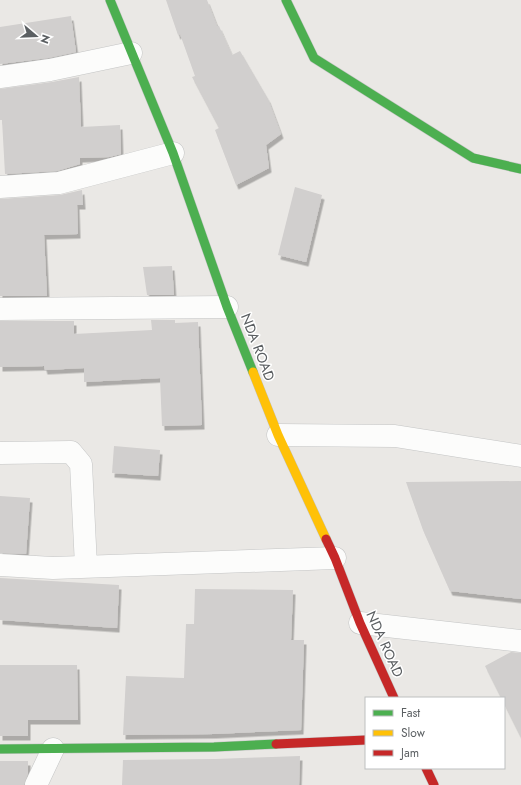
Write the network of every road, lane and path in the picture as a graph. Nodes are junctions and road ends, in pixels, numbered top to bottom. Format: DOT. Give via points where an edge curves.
graph roads {
  1 [pos="110,0"];
  2 [pos="286,0"];
  3 [pos="131,53"];
  4 [pos="0,77"];
  5 [pos="173,153"];
  6 [pos="521,169"];
  7 [pos="0,187"];
  8 [pos="227,307"];
  9 [pos="0,309"];
  10 [pos="278,434"];
  11 [pos="0,453"];
  12 [pos="521,456"];
  13 [pos="335,558"];
  14 [pos="0,565"];
  15 [pos="86,566"];
  16 [pos="360,623"];
  17 [pos="521,641"];
  18 [pos="394,697"];
  19 [pos="365,740"];
  20 [pos="0,749"];
  21 [pos="53,749"];
  22 [pos="426,769"];
  23 [pos="36,785"];
  24 [pos="434,785"];
  1 -- 3 [label="main road, NDA ROAD"];
  2 -- 6 [label="main road" via="314,58 474,158"];
  3 -- 4 [label="street" via="50,70"];
  3 -- 5 [label="main road, NDA ROAD"];
  5 -- 7 [label="street" via="59,183"];
  5 -- 8 [label="main road, NDA ROAD"];
  8 -- 9 [label="street"];
  8 -- 10 [label="main road, NDA ROAD"];
  10 -- 12 [label="street" via="395,436"];
  10 -- 13 [label="main road, NDA ROAD"];
  11 -- 15 [label="street" via="71,452 81,464"];
  13 -- 15 [label="street"];
  13 -- 16 [label="main road, NDA ROAD"];
  14 -- 15 [label="street" via="53,568"];
  16 -- 17 [label="street"];
  16 -- 18 [label="main road, NDA ROAD"];
  19 -- 21 [label="main road" via="214,747"];
  20 -- 21 [label="main road"];
  21 -- 23 [label="street"];
  22 -- 24 [label="main road"];
}
